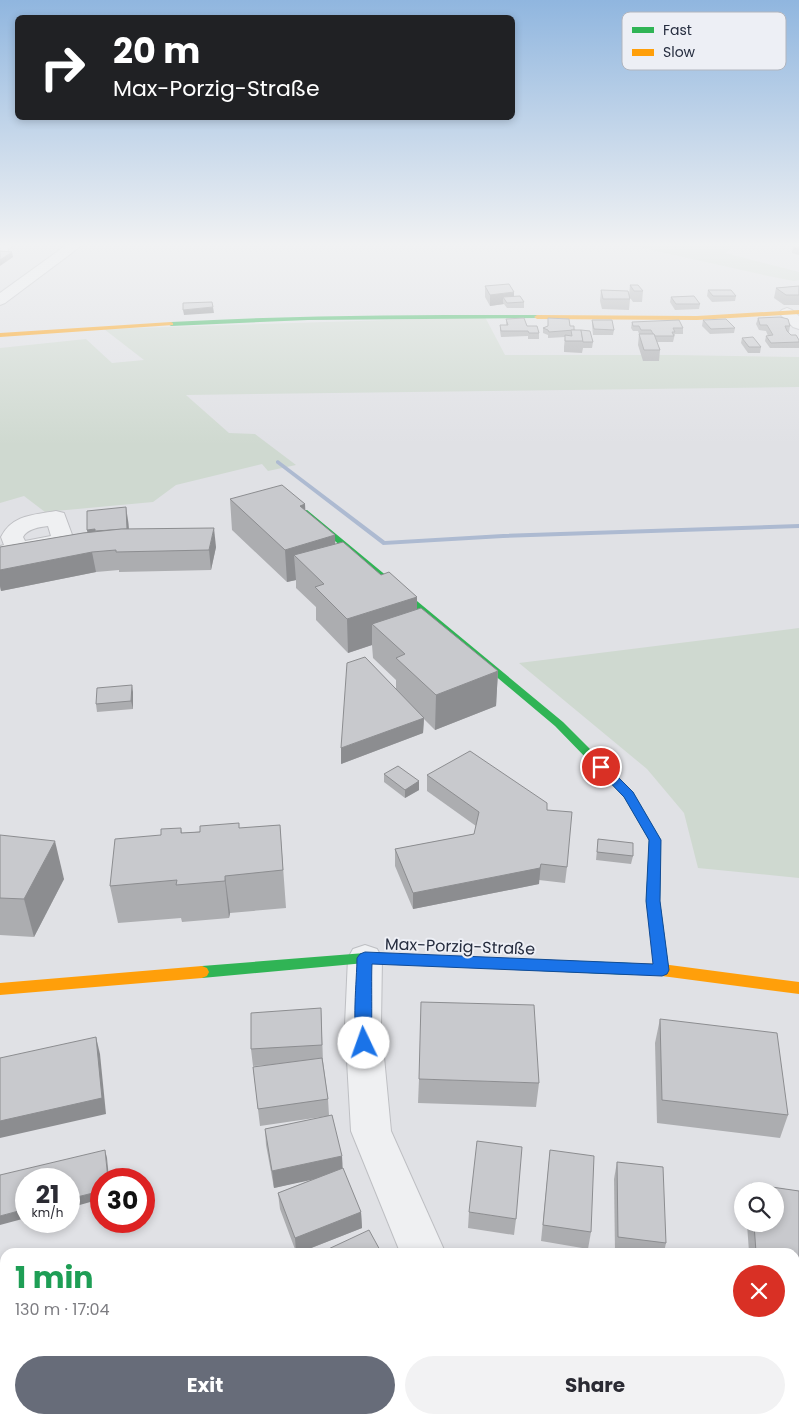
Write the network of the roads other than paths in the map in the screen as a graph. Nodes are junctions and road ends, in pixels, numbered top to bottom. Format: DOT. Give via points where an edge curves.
graph roads {
  1 [pos="793,313"];
  2 [pos="799,324"];
  3 [pos="0,335"];
  4 [pos="295,504"];
  5 [pos="365,958"];
  6 [pos="662,970"];
  7 [pos="799,988"];
  8 [pos="0,989"];
  9 [pos="420,1248"];
  1 -- 2 [label="street"];
  1 -- 3 [label="street" via="697,318 400,317 212,321"];
  4 -- 6 [label="street" via="559,724 629,795 655,840 653,901"];
  5 -- 6 [label="street, Max-Porzig-Straße"];
  5 -- 8 [label="street, Max-Porzig-Straße"];
  5 -- 9 [label="street" via="363,1025 371,1131"];
  6 -- 7 [label="street, Max-Porzig-Straße"];
}
